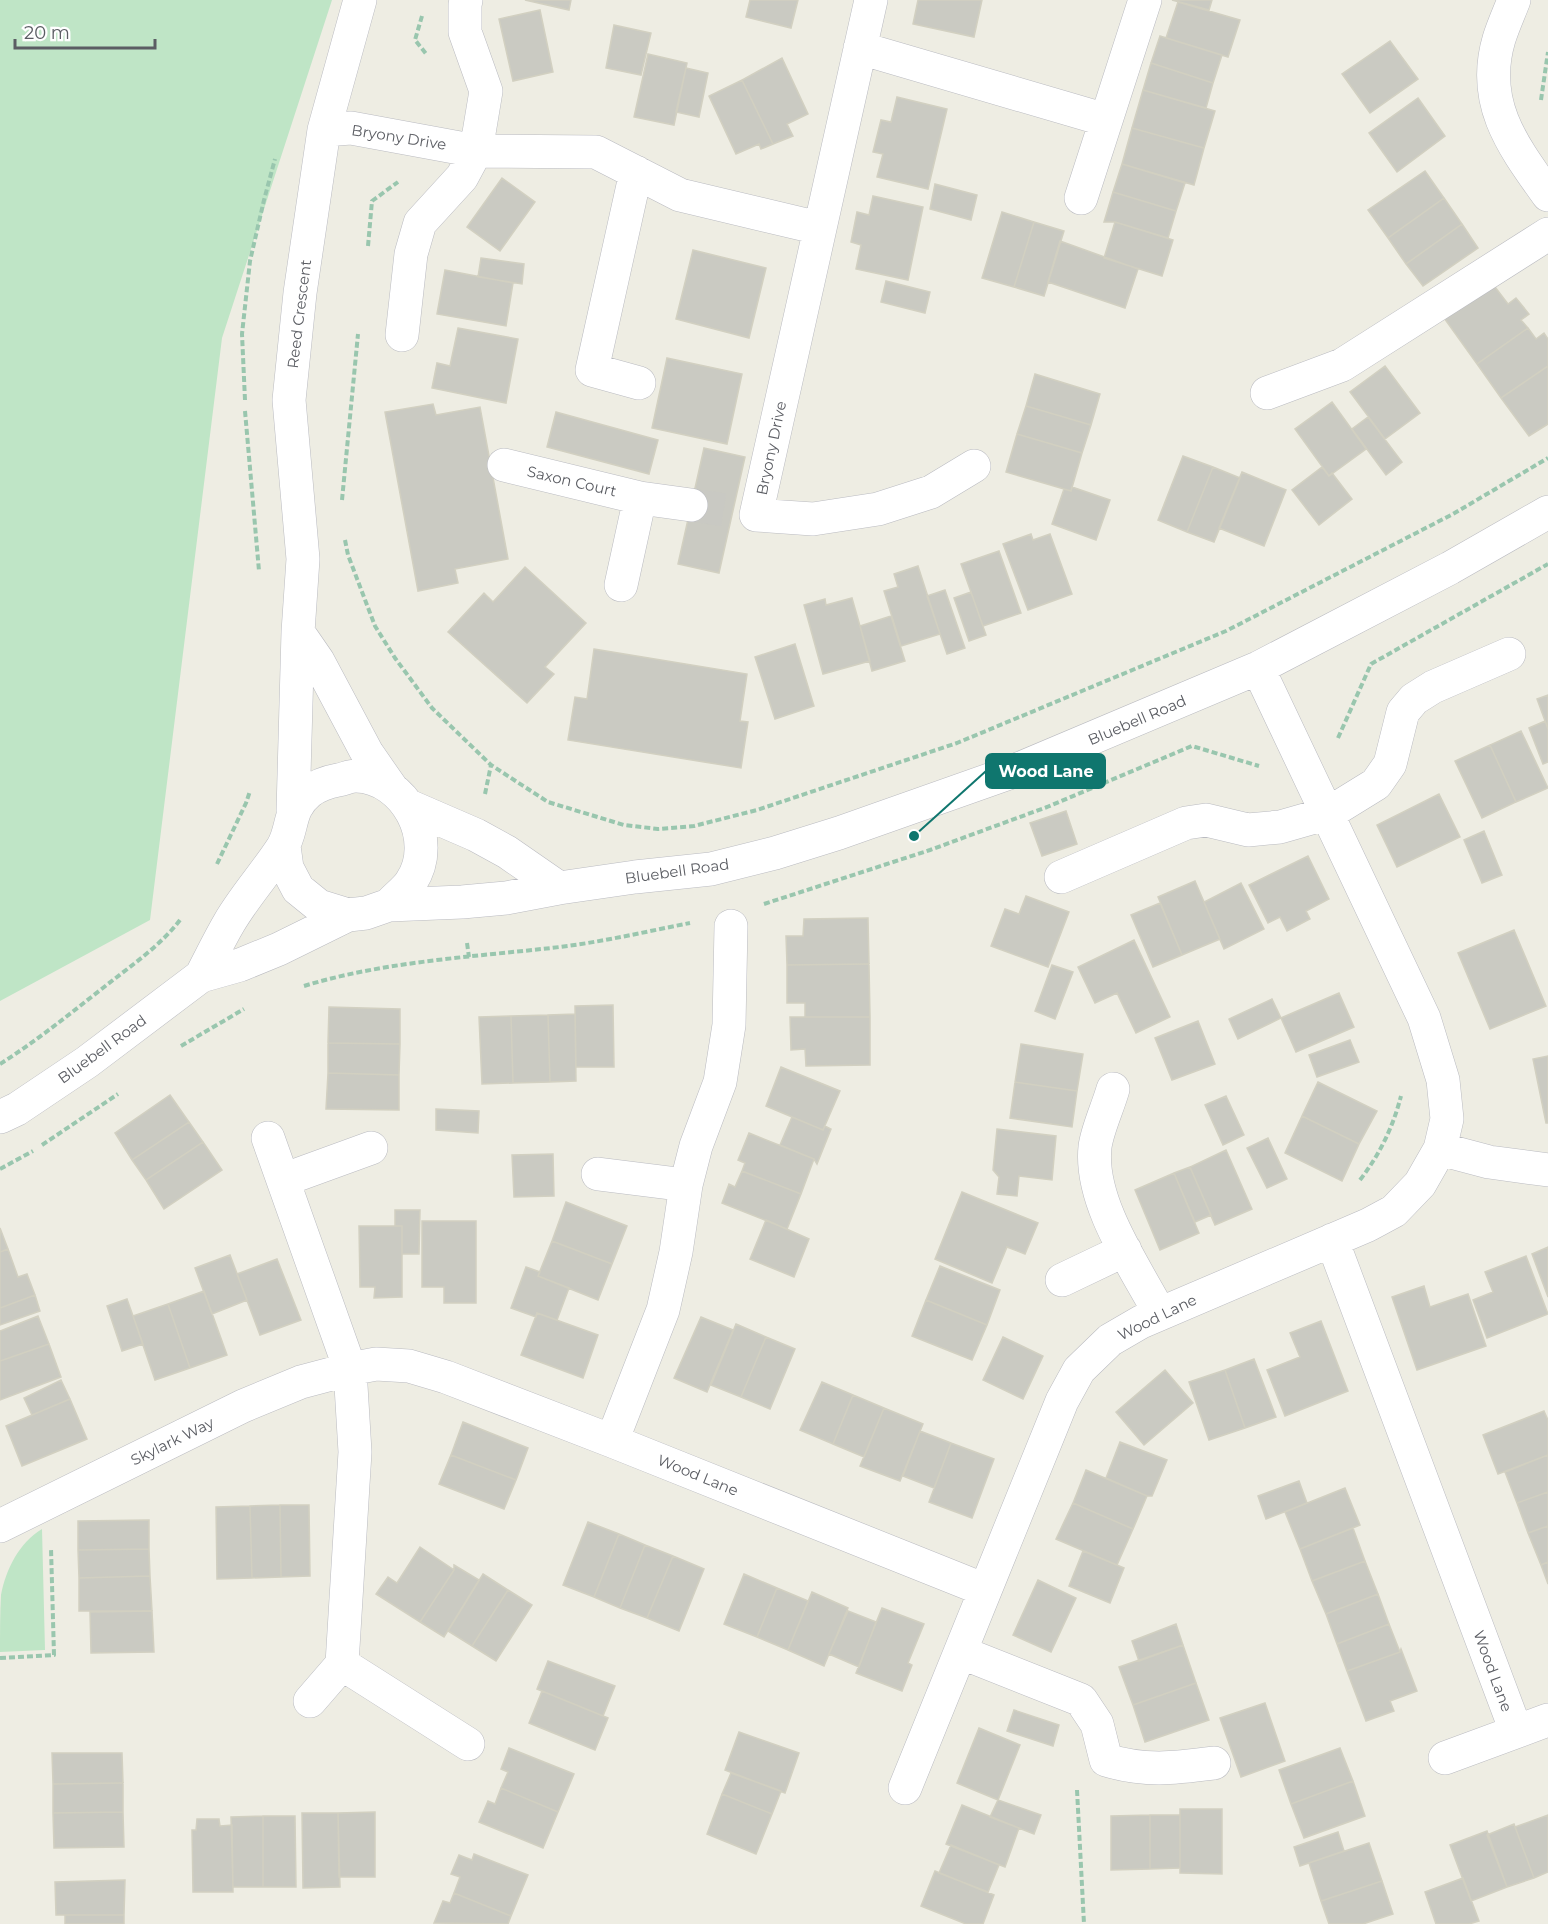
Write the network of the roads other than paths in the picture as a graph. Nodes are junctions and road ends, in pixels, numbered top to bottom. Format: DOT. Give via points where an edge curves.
graph roads {
  1 [pos="360,0"];
  2 [pos="466,0"];
  3 [pos="871,0"];
  4 [pos="1145,0"];
  5 [pos="1514,0"];
  6 [pos="860,48"];
  7 [pos="1106,120"];
  8 [pos="324,130"];
  9 [pos="476,151"];
  10 [pos="636,172"];
  11 [pos="1548,195"];
  12 [pos="1081,198"];
  13 [pos="819,228"];
  14 [pos="1548,234"];
  15 [pos="402,335"];
  16 [pos="639,383"];
  17 [pos="1267,393"];
  18 [pos="504,465"];
  19 [pos="974,466"];
  20 [pos="640,498"];
  21 [pos="691,505"];
  22 [pos="1548,512"];
  23 [pos="621,585"];
  24 [pos="298,633"];
  25 [pos="1509,654"];
  26 [pos="1258,668"];
  27 [pos="400,797"];
  28 [pos="293,812"];
  29 [pos="1329,813"];
  30 [pos="284,846"];
  31 [pos="1061,877"];
  32 [pos="560,888"];
  33 [pos="389,905"];
  34 [pos="348,915"];
  35 [pos="742,917"];
  36 [pos="201,976"];
  37 [pos="1113,1089"];
  38 [pos="0,1117"];
  39 [pos="268,1138"];
  40 [pos="372,1148"];
  41 [pos="1440,1149"];
  42 [pos="1548,1170"];
  43 [pos="598,1174"];
  44 [pos="283,1180"];
  45 [pos="686,1185"];
  46 [pos="1332,1240"];
  47 [pos="1125,1250"];
  48 [pos="1062,1280"];
  49 [pos="1160,1314"];
  50 [pos="350,1369"];
  51 [pos="612,1441"];
  52 [pos="0,1526"];
  53 [pos="985,1590"];
  54 [pos="960,1652"];
  55 [pos="342,1664"];
  56 [pos="310,1701"];
  57 [pos="1548,1720"];
  58 [pos="1515,1731"];
  59 [pos="468,1744"];
  60 [pos="1445,1758"];
  61 [pos="1214,1763"];
  62 [pos="905,1788"];
  1 -- 8 [label="street, Reed Crescent"];
  2 -- 9 [label="street" via="465,32 486,91"];
  3 -- 6 [label="street, Bryony Drive"];
  4 -- 7 [label="street"];
  5 -- 11 [label="street" via="1498,39 1493,68 1496,105 1513,145"];
  6 -- 7 [label="street"];
  6 -- 13 [label="street, Bryony Drive"];
  7 -- 12 [label="street"];
  8 -- 9 [label="street, Bryony Drive" via="351,128"];
  8 -- 24 [label="street, Reed Crescent" via="289,400 303,559"];
  9 -- 10 [label="street, Bryony Drive" via="596,152"];
  9 -- 15 [label="street" via="462,177 420,223 411,254"];
  10 -- 13 [label="street, Bryony Drive" via="680,195"];
  10 -- 16 [label="street" via="592,370"];
  13 -- 19 [label="street, Bryony Drive" via="744,513 813,519 878,508 931,492"];
  14 -- 17 [label="street" via="1342,364"];
  18 -- 20 [label="street, Saxon Court"];
  20 -- 21 [label="street, Saxon Court"];
  20 -- 23 [label="street"];
  22 -- 26 [label="street, Bluebell Road"];
  24 -- 27 [label="street" via="318,661 367,753"];
  24 -- 28 [label="street, Reed Crescent"];
  25 -- 29 [label="street" via="1414,699 1404,712 1390,764 1376,784"];
  26 -- 29 [label="street, Wood Lane"];
  26 -- 32 [label="street, Bluebell Road" via="1009,773 839,833 711,869"];
  27 -- 28 [label="street, Bluebell Road" via="380,782 356,776 323,783 308,793"];
  27 -- 32 [label="street, Bluebell Road" via="507,852"];
  27 -- 33 [label="street, Bluebell Road" via="416,819 420,859 412,881"];
  28 -- 30 [label="street, Bluebell Road"];
  29 -- 31 [label="street" via="1280,827 1248,830 1206,820 1186,823"];
  29 -- 41 [label="street, Wood Lane" via="1424,1018 1443,1080 1447,1119"];
  30 -- 34 [label="street, Bluebell Road" via="287,868 298,889 319,906"];
  30 -- 36 [label="street, Bluebell Road" via="229,922"];
  32 -- 33 [label="street, Bluebell Road" via="506,898"];
  33 -- 34 [label="street, Bluebell Road" via="366,914"];
  34 -- 36 [label="street, Bluebell Road" via="279,949"];
  35 -- 45 [label="street" via="720,1082"];
  36 -- 38 [label="street, Bluebell Road" via="87,1062"];
  37 -- 47 [label="street" via="1095,1146 1096,1176 1105,1208"];
  39 -- 44 [label="street"];
  40 -- 44 [label="street"];
  41 -- 42 [label="street" via="1489,1162"];
  41 -- 46 [label="street, Wood Lane" via="1420,1184 1394,1211"];
  43 -- 45 [label="street"];
  44 -- 50 [label="street"];
  45 -- 51 [label="street" via="663,1310"];
  46 -- 49 [label="street, Wood Lane"];
  46 -- 58 [label="street, Wood Lane"];
  47 -- 48 [label="street"];
  47 -- 49 [label="street"];
  49 -- 53 [label="street, Wood Lane" via="1110,1340 1079,1370 1062,1401"];
  50 -- 51 [label="street, Wood Lane" via="376,1364 409,1366"];
  50 -- 52 [label="street, Skylark Way" via="301,1382 243,1406"];
  50 -- 55 [label="street" via="355,1452"];
  51 -- 53 [label="street, Wood Lane"];
  53 -- 54 [label="street, Wood Lane"];
  54 -- 61 [label="street" via="1081,1700 1098,1724 1106,1760 1128,1767 1163,1769"];
  54 -- 62 [label="street, Wood Lane"];
  55 -- 56 [label="street"];
  55 -- 59 [label="street"];
  57 -- 58 [label="street, Wood Lane"];
  58 -- 60 [label="street, Wood Lane"];
}
